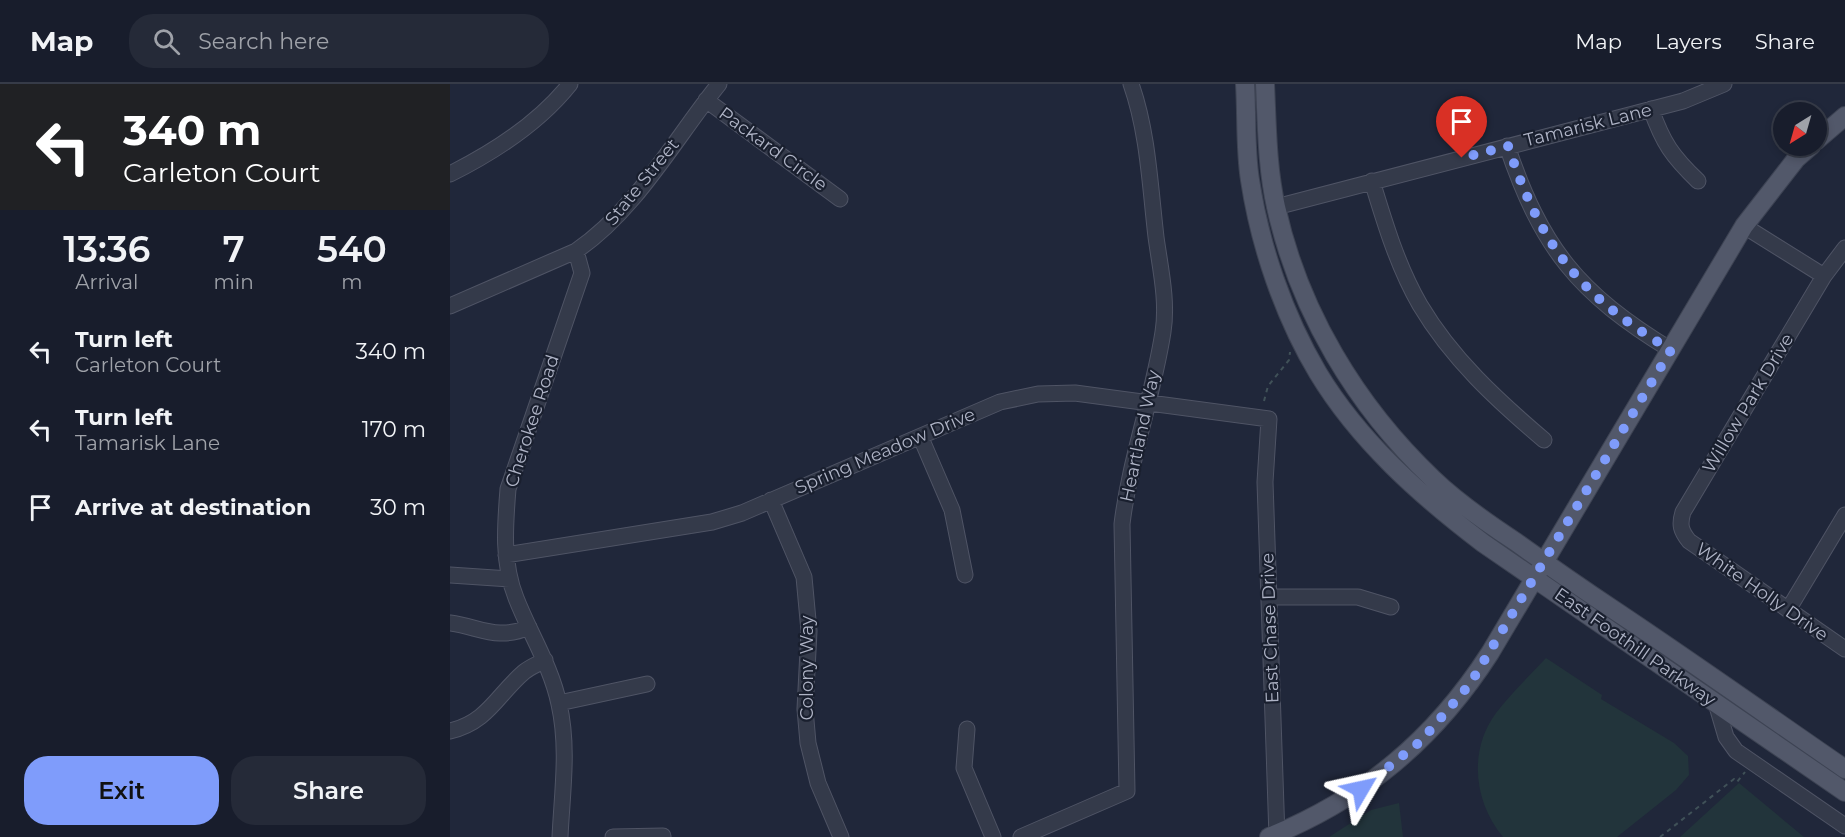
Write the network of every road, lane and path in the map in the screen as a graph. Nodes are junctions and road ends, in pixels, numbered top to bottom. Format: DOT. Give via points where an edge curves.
graph roads {
  1 [pos="570,84"];
  2 [pos="719,84"];
  3 [pos="1131,84"];
  4 [pos="1265,84"];
  5 [pos="1724,84"];
  6 [pos="1246,92"];
  7 [pos="706,100"];
  8 [pos="1651,109"];
  9 [pos="1845,116"];
  10 [pos="1827,132"];
  11 [pos="1508,146"];
  12 [pos="1800,156"];
  13 [pos="450,174"];
  14 [pos="1698,181"];
  15 [pos="1372,182"];
  16 [pos="840,199"];
  17 [pos="1276,207"];
  18 [pos="1744,225"];
  19 [pos="1845,248"];
  20 [pos="576,251"];
  21 [pos="1824,276"];
  22 [pos="450,306"];
  23 [pos="1292,346"];
  24 [pos="1671,350"];
  25 [pos="1264,401"];
  26 [pos="1148,402"];
  27 [pos="1269,419"];
  28 [pos="921,438"];
  29 [pos="1544,440"];
  30 [pos="771,500"];
  31 [pos="1845,515"];
  32 [pos="1682,532"];
  33 [pos="506,555"];
  34 [pos="1540,571"];
  35 [pos="450,575"];
  36 [pos="965,575"];
  37 [pos="510,579"];
  38 [pos="1269,597"];
  39 [pos="1391,607"];
  40 [pos="1788,610"];
  41 [pos="450,623"];
  42 [pos="529,627"];
  43 [pos="1845,649"];
  44 [pos="545,660"];
  45 [pos="647,684"];
  46 [pos="559,703"];
  47 [pos="1716,703"];
  48 [pos="967,729"];
  49 [pos="450,731"];
  50 [pos="1729,742"];
  51 [pos="1748,768"];
  52 [pos="1845,769"];
  53 [pos="1845,792"];
  54 [pos="1845,814"];
  55 [pos="1845,826"];
  56 [pos="663,836"];
  57 [pos="1274,836"];
  58 [pos="560,837"];
  59 [pos="613,837"];
  60 [pos="842,837"];
  61 [pos="993,837"];
  62 [pos="1022,837"];
  63 [pos="1660,837"];
  1 -- 13 [label="street" via="488,155"];
  2 -- 7 [label="street, State Street"];
  3 -- 26 [label="street, Heartland Way" via="1139,105 1163,291 1163,330"];
  4 -- 17 [label="main road, East Foothill Parkway" via="1269,166"];
  5 -- 8 [label="street, Tamarisk Lane"];
  6 -- 17 [label="main road" via="1254,113 1265,198"];
  6 -- 34 [label="main road, East Foothill Parkway" via="1250,178 1267,253 1281,294 1319,374 1393,466 1446,514"];
  7 -- 16 [label="street, Packard Circle"];
  7 -- 20 [label="street, State Street" via="636,194 593,239"];
  8 -- 11 [label="street, Tamarisk Lane"];
  8 -- 14 [label="street" via="1660,136"];
  9 -- 10 [label="main road"];
  11 -- 15 [label="street, Tamarisk Lane"];
  11 -- 24 [label="street" via="1523,192 1559,256 1600,301"];
  12 -- 18 [label="main road"];
  15 -- 17 [label="street, Tamarisk Lane"];
  15 -- 29 [label="street" via="1394,250 1420,305 1459,361"];
  17 -- 34 [label="main road, East Foothill Parkway" via="1305,297 1342,368 1367,404 1433,480"];
  18 -- 21 [label="street"];
  18 -- 24 [label="main road"];
  19 -- 21 [label="street, Willow Park Drive"];
  20 -- 22 [label="street, State Street"];
  20 -- 33 [label="street, Cherokee Road" via="582,273 508,489"];
  21 -- 32 [label="street, Willow Park Drive" via="1683,512"];
  23 -- 25 [label="path" via="1289,360 1268,386"];
  24 -- 34 [label="main road"];
  26 -- 27 [label="street, Spring Meadow Drive"];
  26 -- 28 [label="street, Spring Meadow Drive" via="1075,393 1038,394 1000,402"];
  26 -- 62 [label="street, Heartland Way" via="1126,488 1122,524 1127,791"];
  27 -- 38 [label="street, East Chase Drive" via="1265,482"];
  28 -- 30 [label="street, Spring Meadow Drive"];
  28 -- 36 [label="street" via="952,510"];
  30 -- 33 [label="street, Spring Meadow Drive" via="712,522"];
  30 -- 60 [label="street, Colony Way" via="804,577 809,630 805,709 808,743 818,783"];
  31 -- 40 [label="street"];
  32 -- 40 [label="street, White Holly Drive" via="1689,541"];
  33 -- 37 [label="street, Cherokee Road"];
  34 -- 47 [label="main road, East Foothill Parkway"];
  34 -- 52 [label="main road, East Foothill Parkway"];
  34 -- 57 [label="main road" via="1470,684 1421,741 1346,798"];
  35 -- 37 [label="street"];
  37 -- 42 [label="street, Cherokee Road"];
  38 -- 39 [label="street" via="1358,597"];
  38 -- 57 [label="street, East Chase Drive"];
  40 -- 43 [label="street, White Holly Drive"];
  41 -- 42 [label="street" via="500,634"];
  42 -- 44 [label="street, Cherokee Road"];
  44 -- 46 [label="street, Cherokee Road"];
  44 -- 49 [label="street" via="525,671 476,721"];
  45 -- 46 [label="street"];
  46 -- 58 [label="street, Cherokee Road" via="565,737"];
  47 -- 50 [label="street"];
  47 -- 53 [label="main road, East Foothill Parkway"];
  48 -- 61 [label="street" via="964,768"];
  50 -- 54 [label="street" via="1744,744"];
  50 -- 55 [label="street"];
  51 -- 63 [label="path" via="1737,782 1734,779"];
  56 -- 59 [label="street"];
}
